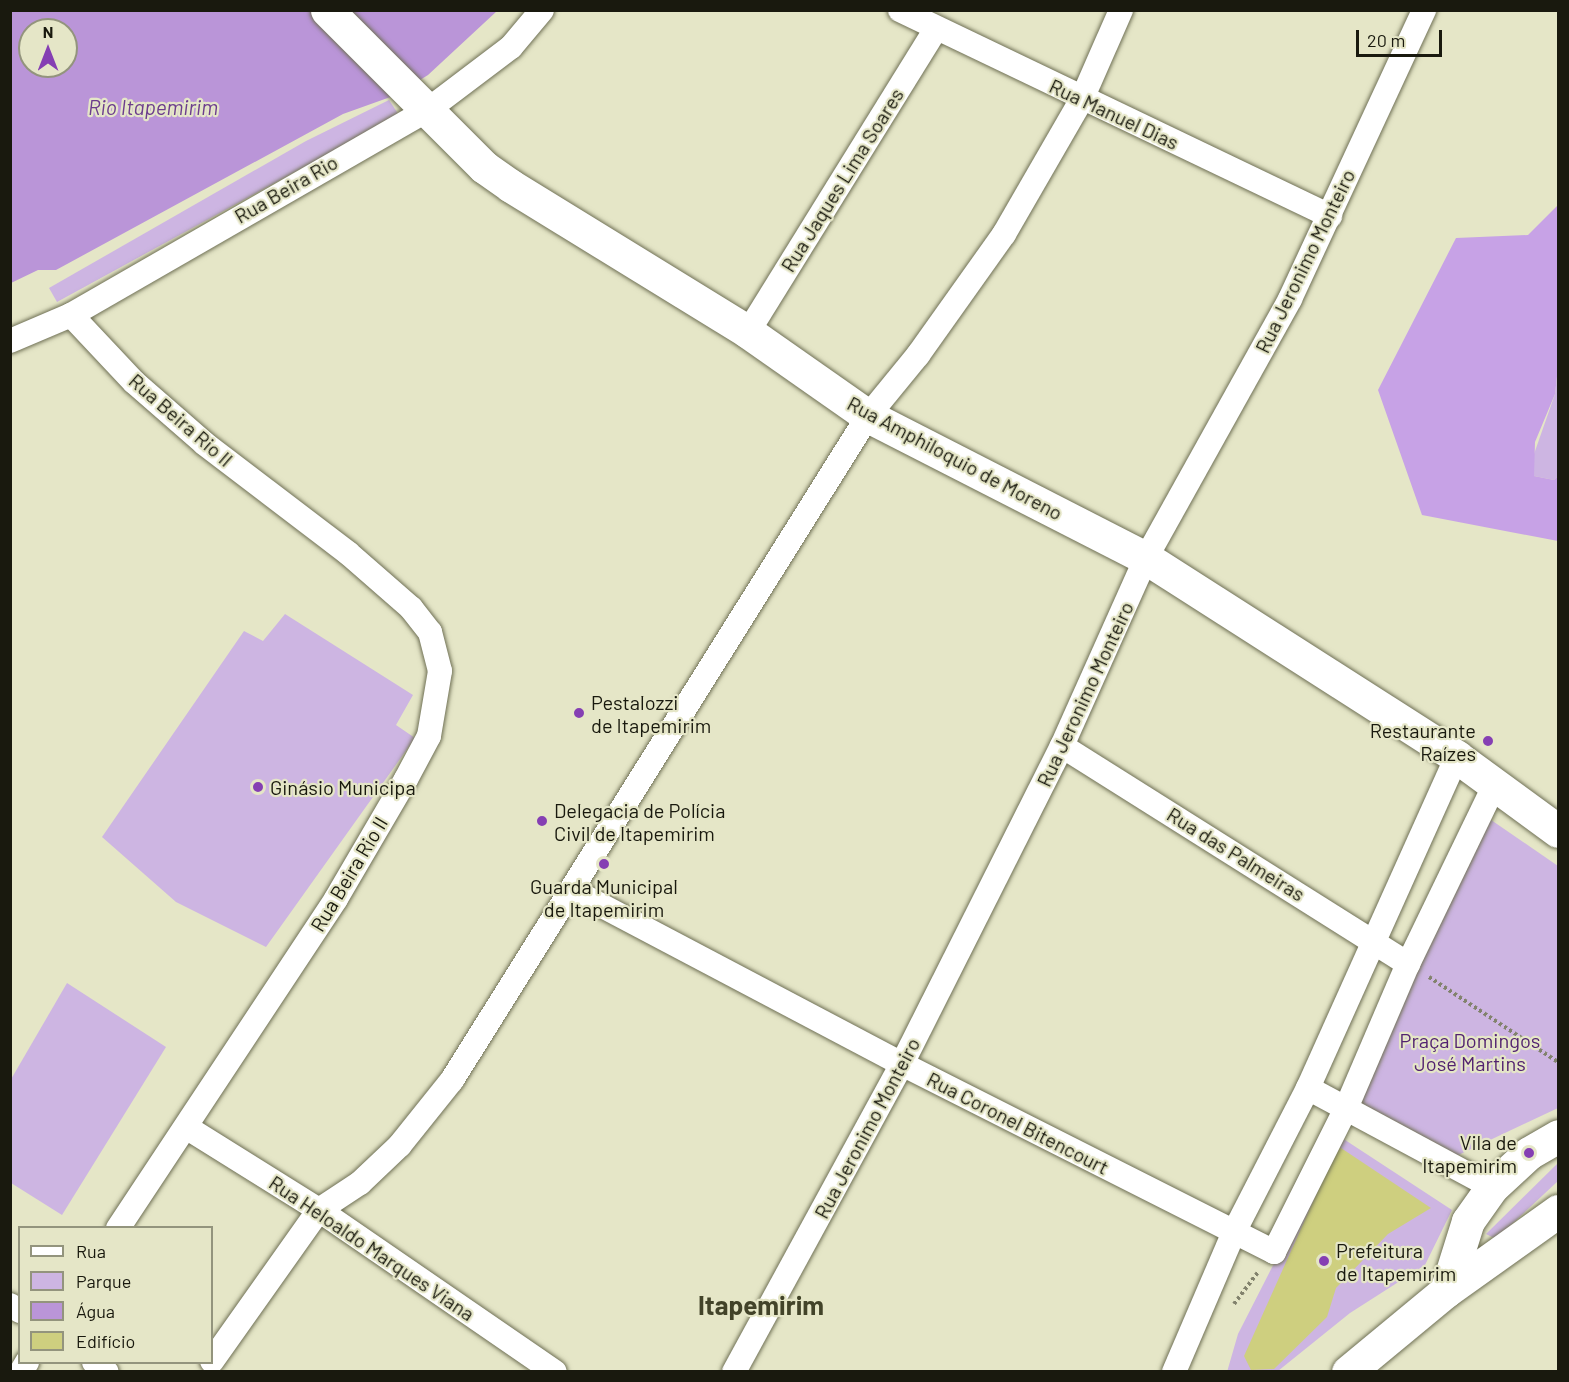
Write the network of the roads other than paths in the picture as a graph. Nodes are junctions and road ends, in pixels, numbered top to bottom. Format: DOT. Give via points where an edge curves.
graph roads {
  1 [pos="327,10"];
  2 [pos="542,10"];
  3 [pos="900,10"];
  4 [pos="1121,10"];
  5 [pos="1423,11"];
  6 [pos="936,29"];
  7 [pos="1082,99"];
  8 [pos="421,101"];
  9 [pos="1329,216"];
  10 [pos="70,315"];
  11 [pos="748,332"];
  12 [pos="10,341"];
  13 [pos="868,416"];
  14 [pos="1146,558"];
  15 [pos="1062,746"];
  16 [pos="1457,757"];
  17 [pos="1495,784"];
  18 [pos="1558,831"];
  19 [pos="572,890"];
  20 [pos="1376,940"];
  21 [pos="1408,964"];
  22 [pos="902,1064"];
  23 [pos="1308,1088"];
  24 [pos="1347,1106"];
  25 [pos="186,1127"];
  26 [pos="1558,1136"];
  27 [pos="1492,1187"];
  28 [pos="319,1210"];
  29 [pos="1558,1211"];
  30 [pos="119,1226"];
  31 [pos="1234,1232"];
  32 [pos="1446,1291"];
  33 [pos="213,1359"];
  34 [pos="1182,1367"];
  35 [pos="555,1371"];
  36 [pos="734,1371"];
  37 [pos="1347,1371"];
  1 -- 8 [label="main road, Rua Amphiloquio de Moreno"];
  2 -- 8 [label="street, Rua Beira Rio" via="511,47"];
  3 -- 6 [label="street, Rua Manuel Dias"];
  4 -- 7 [label="street"];
  5 -- 9 [label="street, Rua Jeronimo Monteiro"];
  6 -- 7 [label="street, Rua Manuel Dias"];
  6 -- 11 [label="street, Rua Jaques Lima Soares"];
  7 -- 9 [label="street, Rua Manuel Dias"];
  7 -- 13 [label="street" via="1004,234 918,355"];
  8 -- 10 [label="street, Rua Beira Rio"];
  8 -- 11 [label="main road, Rua Amphiloquio de Moreno" via="484,167"];
  9 -- 14 [label="street, Rua Jeronimo Monteiro" via="1290,299"];
  10 -- 12 [label="street, Rua Beira Rio"];
  10 -- 25 [label="street, Rua Beira Rio II" via="134,382 205,444 383,581 430,632 438,651 440,693 429,736 336,899"];
  11 -- 13 [label="main road, Rua Amphiloquio de Moreno"];
  13 -- 14 [label="main road, Rua Amphiloquio de Moreno"];
  13 -- 19 [label="street"];
  14 -- 15 [label="street, Rua Jeronimo Monteiro"];
  14 -- 16 [label="main road, Rua Amphiloquio de Moreno"];
  15 -- 20 [label="street, Rua das Palmeiras"];
  15 -- 22 [label="street, Rua Jeronimo Monteiro"];
  16 -- 17 [label="main road, Rua Amphiloquio de Moreno"];
  16 -- 20 [label="street"];
  17 -- 18 [label="main road"];
  17 -- 21 [label="street"];
  19 -- 22 [label="street, Rua Coronel Bitencourt"];
  19 -- 28 [label="street" via="452,1080 416,1126 360,1182"];
  20 -- 21 [label="street, Rua das Palmeiras"];
  20 -- 23 [label="street"];
  21 -- 24 [label="street"];
  22 -- 31 [label="street, Rua Coronel Bitencourt"];
  22 -- 36 [label="street, Rua Jeronimo Monteiro"];
  23 -- 24 [label="street"];
  23 -- 31 [label="street"];
  24 -- 27 [label="street"];
  24 -- 31 [label="street, Rua Coronel Bitencourt" via="1274,1252"];
  25 -- 28 [label="street, Rua Heloaldo Marques Viana"];
  25 -- 30 [label="street, Rua Beira Rio II"];
  26 -- 27 [label="main road" via="1529,1153"];
  27 -- 32 [label="main road" via="1468,1221"];
  28 -- 33 [label="street"];
  28 -- 35 [label="street, Rua Heloaldo Marques Viana"];
  29 -- 32 [label="main road"];
  31 -- 34 [label="street"];
  32 -- 37 [label="main road"];
}
